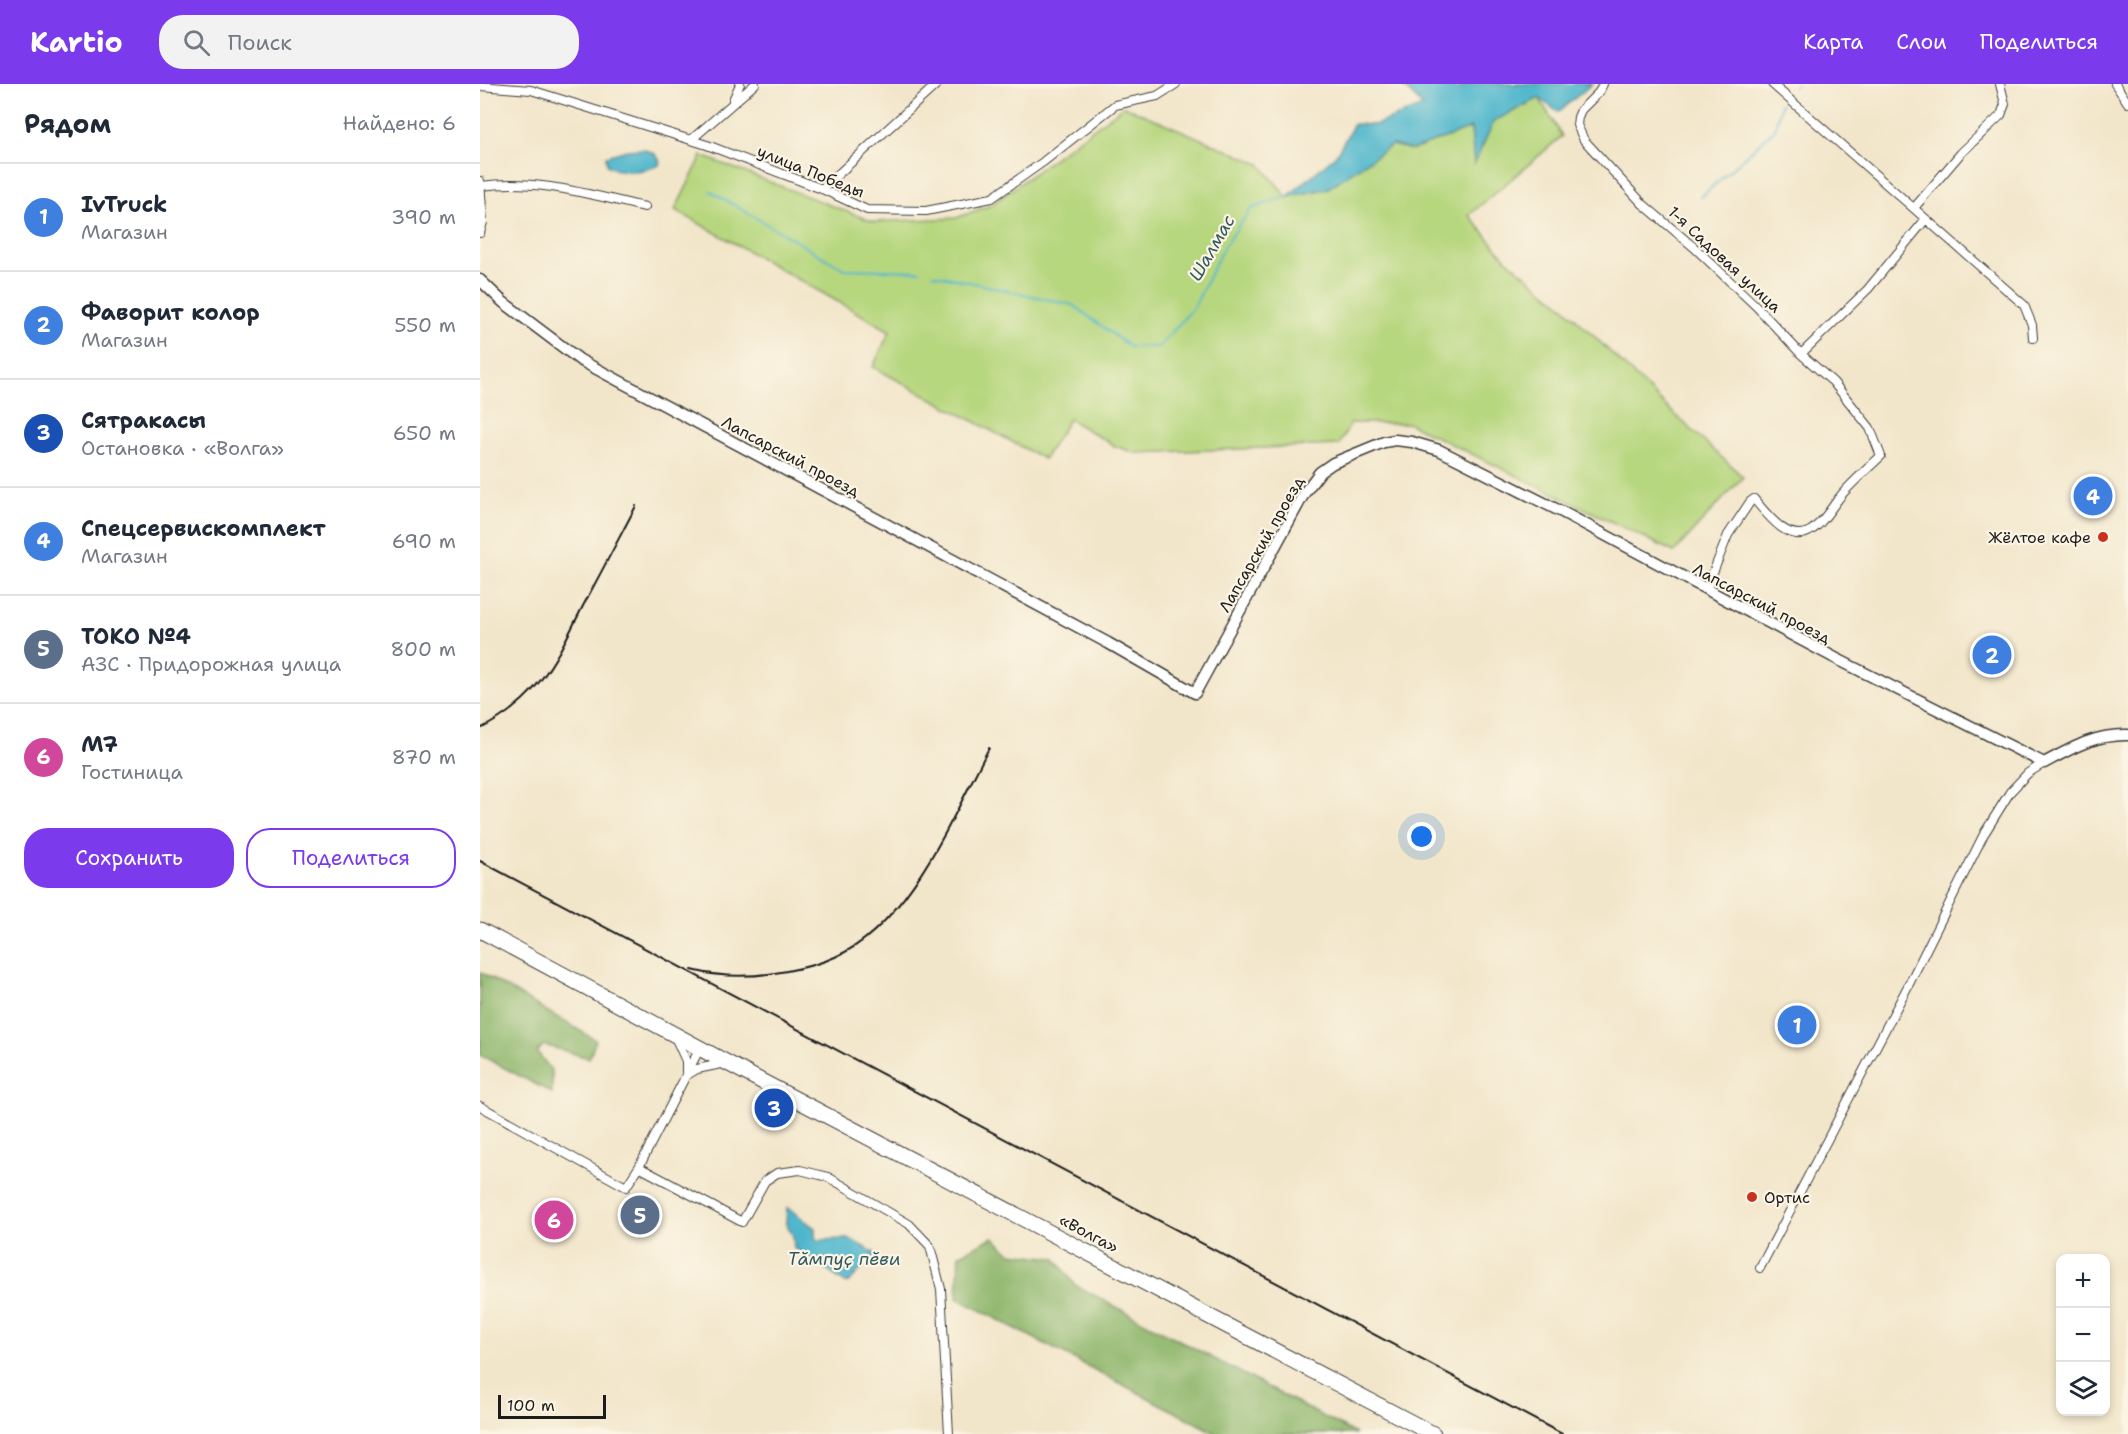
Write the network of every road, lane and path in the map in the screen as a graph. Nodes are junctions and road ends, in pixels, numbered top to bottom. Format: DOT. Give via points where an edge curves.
graph roads {
  1 [pos="538,84"];
  2 [pos="740,84"];
  3 [pos="755,84"];
  4 [pos="937,84"];
  5 [pos="1176,84"];
  6 [pos="1603,84"];
  7 [pos="1772,84"];
  8 [pos="2000,84"];
  9 [pos="2115,84"];
  10 [pos="480,86"];
  11 [pos="531,90"];
  12 [pos="2128,103"];
  13 [pos="731,104"];
  14 [pos="691,140"];
  15 [pos="480,181"];
  16 [pos="481,186"];
  17 [pos="822,189"];
  18 [pos="645,207"];
  19 [pos="1914,208"];
  20 [pos="1925,220"];
  21 [pos="480,233"];
  22 [pos="480,280"];
  23 [pos="2033,338"];
  24 [pos="1801,354"];
  25 [pos="1706,590"];
  26 [pos="2128,735"];
  27 [pos="2044,763"];
  28 [pos="480,930"];
  29 [pos="674,1035"];
  30 [pos="700,1048"];
  31 [pos="727,1063"];
  32 [pos="687,1075"];
  33 [pos="480,1106"];
  34 [pos="639,1167"];
  35 [pos="1760,1268"];
  36 [pos="949,1434"];
  37 [pos="1433,1434"];
  1 -- 11 [label="street"];
  2 -- 13 [label="street"];
  3 -- 13 [label="street"];
  4 -- 17 [label="street"];
  5 -- 17 [label="street, улица Победы" via="1157,96 1115,105 992,198 926,211 867,210"];
  6 -- 24 [label="street, 1-я Садовая улица" via="1578,117 1584,140 1644,204 1705,257"];
  7 -- 19 [label="street"];
  8 -- 19 [label="street" via="2005,104 2001,115 1961,153"];
  9 -- 12 [label="street"];
  10 -- 11 [label="street, улица Победы"];
  11 -- 14 [label="street, улица Победы"];
  13 -- 14 [label="street"];
  14 -- 17 [label="street, улица Победы"];
  15 -- 16 [label="street"];
  16 -- 18 [label="street" via="544,185"];
  16 -- 21 [label="street"];
  19 -- 20 [label="street"];
  20 -- 23 [label="street" via="2024,305"];
  20 -- 24 [label="street" via="1868,289"];
  22 -- 25 [label="street, Лапсарский проезд" via="580,360 1195,693 1305,492 1320,472 1384,442 1412,442 1439,450"];
  24 -- 25 [label="street, 1-я Садовая улица" via="1833,382 1862,416 1881,456 1806,533 1785,530 1754,499 1749,502 1728,535"];
  25 -- 27 [label="street, Лапсарский проезд"];
  26 -- 27 [label="street" via="2095,738"];
  27 -- 35 [label="street" via="2010,792 1984,834"];
  28 -- 29 [label="highway, «Волга»"];
  29 -- 30 [label="highway, «Волга»"];
  29 -- 32 [label="street" via="682,1047"];
  30 -- 31 [label="highway, «Волга»"];
  30 -- 32 [label="street"];
  31 -- 32 [label="street" via="697,1068"];
  31 -- 37 [label="highway, «Волга»"];
  32 -- 34 [label="street"];
  33 -- 34 [label="street" via="626,1187"];
  34 -- 36 [label="street" via="742,1222 765,1181 777,1173 800,1170 828,1177 909,1224 930,1246 941,1289"];
}
